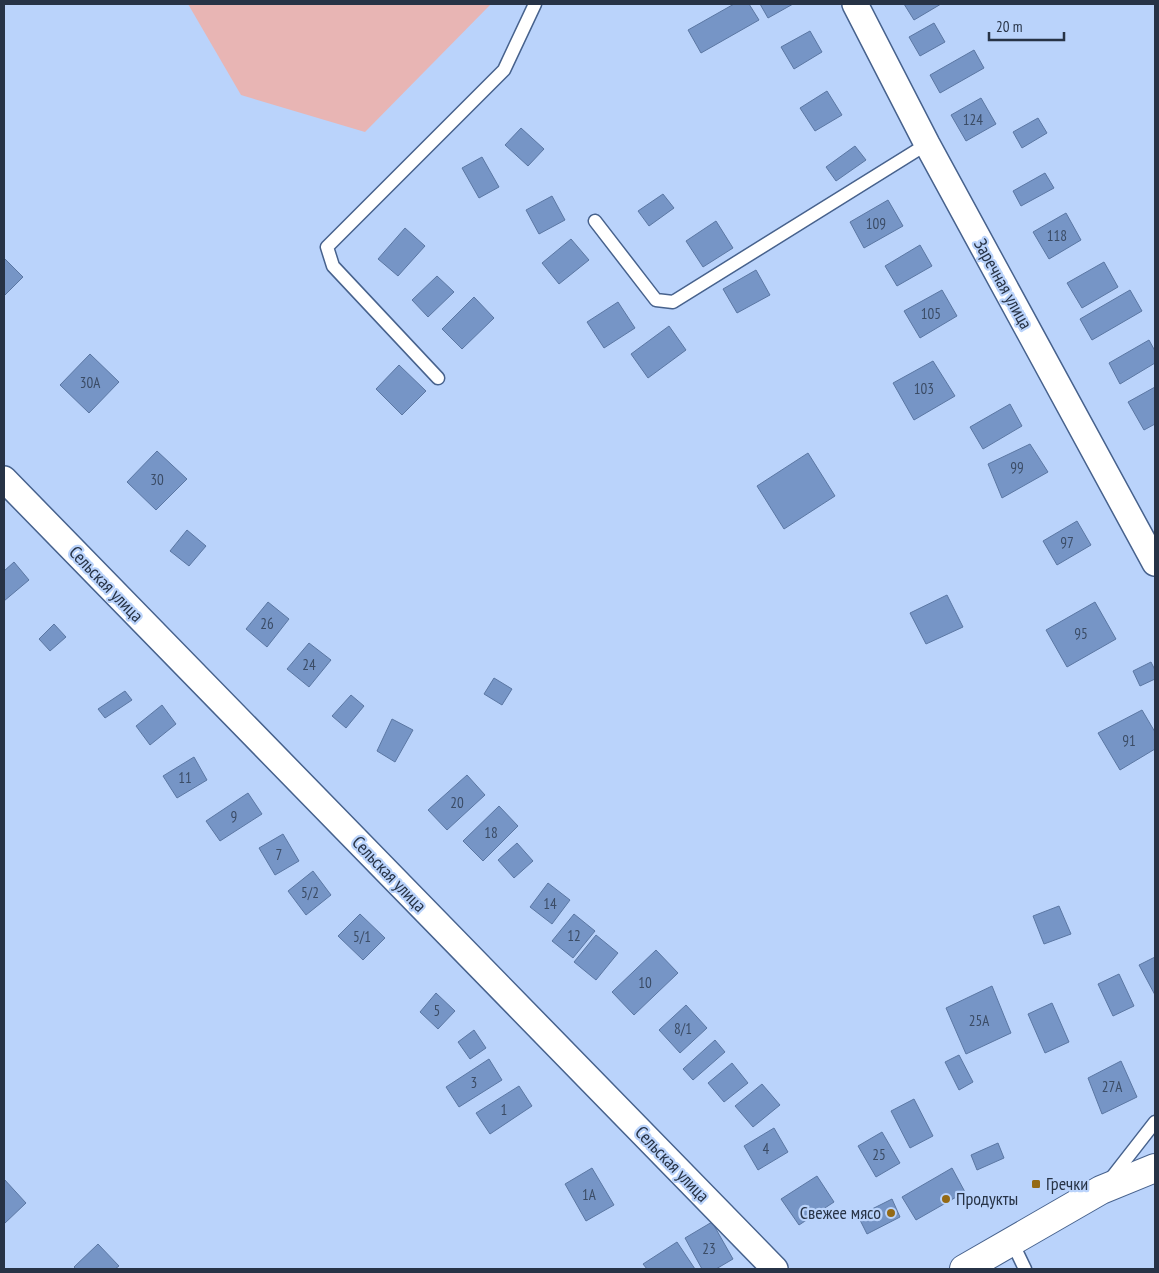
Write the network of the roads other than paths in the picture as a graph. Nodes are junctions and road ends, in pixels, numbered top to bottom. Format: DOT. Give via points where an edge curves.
graph roads {
  1 [pos="534,4"];
  2 [pos="855,4"];
  3 [pos="927,144"];
  4 [pos="595,221"];
  5 [pos="438,378"];
  6 [pos="4,479"];
  7 [pos="1155,562"];
  8 [pos="1155,1122"];
  9 [pos="1155,1168"];
  10 [pos="1101,1190"];
  11 [pos="1012,1242"];
  12 [pos="775,1269"];
  13 [pos="964,1269"];
  14 [pos="1025,1269"];
  1 -- 5 [label="lane" via="504,70 327,247 333,266"];
  2 -- 3 [label="street, Заречная улица"];
  3 -- 4 [label="lane" via="673,302 656,300"];
  3 -- 7 [label="street, Заречная улица"];
  6 -- 12 [label="street, Сельская улица"];
  8 -- 10 [label="lane"];
  9 -- 10 [label="main road"];
  10 -- 11 [label="main road"];
  11 -- 13 [label="main road"];
  11 -- 14 [label="lane"];
}
